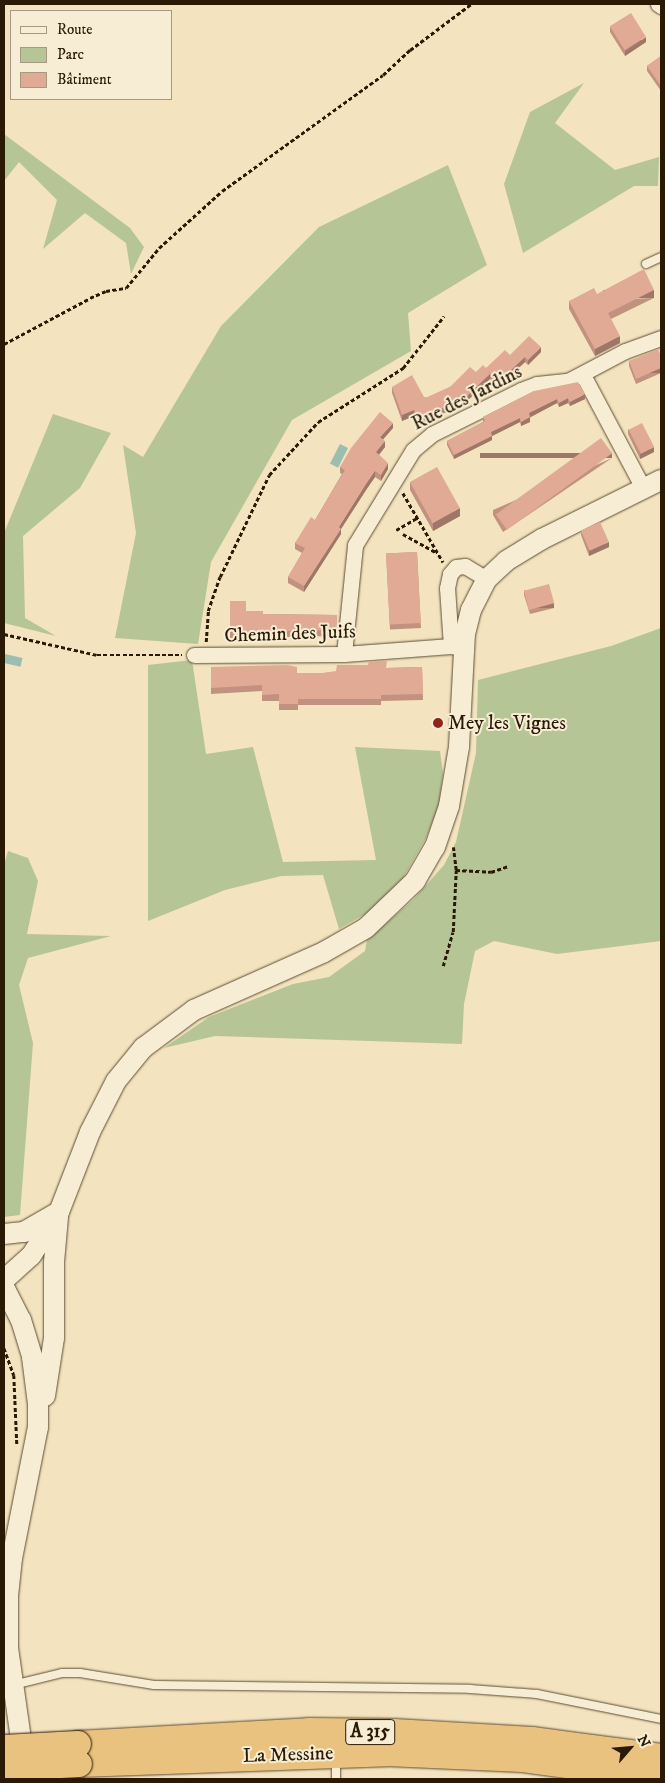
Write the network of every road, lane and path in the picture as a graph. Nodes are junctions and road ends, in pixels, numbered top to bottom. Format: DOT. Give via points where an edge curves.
graph roads {
  1 [pos="471,4"];
  2 [pos="661,258"];
  3 [pos="646,264"];
  4 [pos="444,316"];
  5 [pos="661,338"];
  6 [pos="4,344"];
  7 [pos="583,375"];
  8 [pos="395,479"];
  9 [pos="661,480"];
  10 [pos="643,488"];
  11 [pos="417,518"];
  12 [pos="396,530"];
  13 [pos="403,534"];
  14 [pos="438,553"];
  15 [pos="450,574"];
  16 [pos="487,579"];
  17 [pos="4,634"];
  18 [pos="460,652"];
  19 [pos="344,654"];
  20 [pos="194,655"];
  21 [pos="441,832"];
  22 [pos="508,866"];
  23 [pos="456,870"];
  24 [pos="443,966"];
  25 [pos="59,1212"];
  26 [pos="4,1234"];
  27 [pos="4,1280"];
  28 [pos="4,1287"];
  29 [pos="4,1314"];
  30 [pos="4,1348"];
  31 [pos="38,1427"];
  32 [pos="17,1448"];
  33 [pos="22,1505"];
  34 [pos="12,1685"];
  35 [pos="661,1718"];
  36 [pos="4,1748"];
  37 [pos="335,1753"];
  38 [pos="79,1754"];
  39 [pos="661,1757"];
  40 [pos="4,1768"];
  41 [pos="661,1778"];
  42 [pos="28,1779"];
  43 [pos="336,1779"];
  1 -- 6 [label="path" via="410,50 383,75 222,191 159,248 126,288 90,298"];
  2 -- 3 [label="lane"];
  4 -- 20 [label="path" via="403,368 318,422 269,475 220,577 208,611 206,647"];
  5 -- 7 [label="street, Rue des Jardins" via="625,351"];
  7 -- 8 [label="street, Rue des Jardins" via="521,390 432,434 413,450"];
  7 -- 10 [label="street"];
  8 -- 11 [label="path"];
  8 -- 19 [label="street, Rue des Jardins" via="359,536 352,554"];
  9 -- 10 [label="main road"];
  10 -- 16 [label="main road" via="542,538 506,561"];
  11 -- 12 [label="path"];
  11 -- 14 [label="path"];
  13 -- 14 [label="path"];
  14 -- 15 [label="path"];
  15 -- 16 [label="street" via="456,567 465,566"];
  15 -- 18 [label="street" via="447,588"];
  16 -- 18 [label="main road" via="471,610"];
  17 -- 20 [label="path" via="97,655"];
  18 -- 19 [label="street, Chemin des Juifs"];
  18 -- 21 [label="main road" via="455,776"];
  19 -- 20 [label="street, Chemin des Juifs"];
  21 -- 23 [label="path" via="453,844"];
  21 -- 25 [label="main road" via="415,880 366,928 324,952 194,1010 143,1048 116,1081 90,1132"];
  22 -- 23 [label="path" via="491,872"];
  23 -- 24 [label="path" via="453,932"];
  25 -- 26 [label="main road" via="24,1232"];
  25 -- 27 [label="main road" via="30,1256"];
  25 -- 31 [label="main road" via="54,1262 54,1338"];
  28 -- 31 [label="main road" via="20,1320 32,1357"];
  29 -- 33 [label="main road" via="15,1342 23,1378 26,1428"];
  30 -- 32 [label="path" via="14,1375"];
  31 -- 33 [label="main road"];
  33 -- 34 [label="main road" via="8,1595"];
  34 -- 35 [label="lane" via="62,1673 80,1673 154,1685 470,1689 537,1694"];
  34 -- 42 [label="main road"];
  36 -- 38 [label="highway, La Messine / A 315, bridge"];
  37 -- 38 [label="highway, La Messine / A 315"];
  37 -- 41 [label="highway, La Messine / A 315" via="523,1759"];
  37 -- 43 [label="lane"];
  38 -- 39 [label="highway, La Messine / A 315" via="309,1731 532,1740"];
  38 -- 40 [label="highway, La Messine / A 315, bridge"];
}
